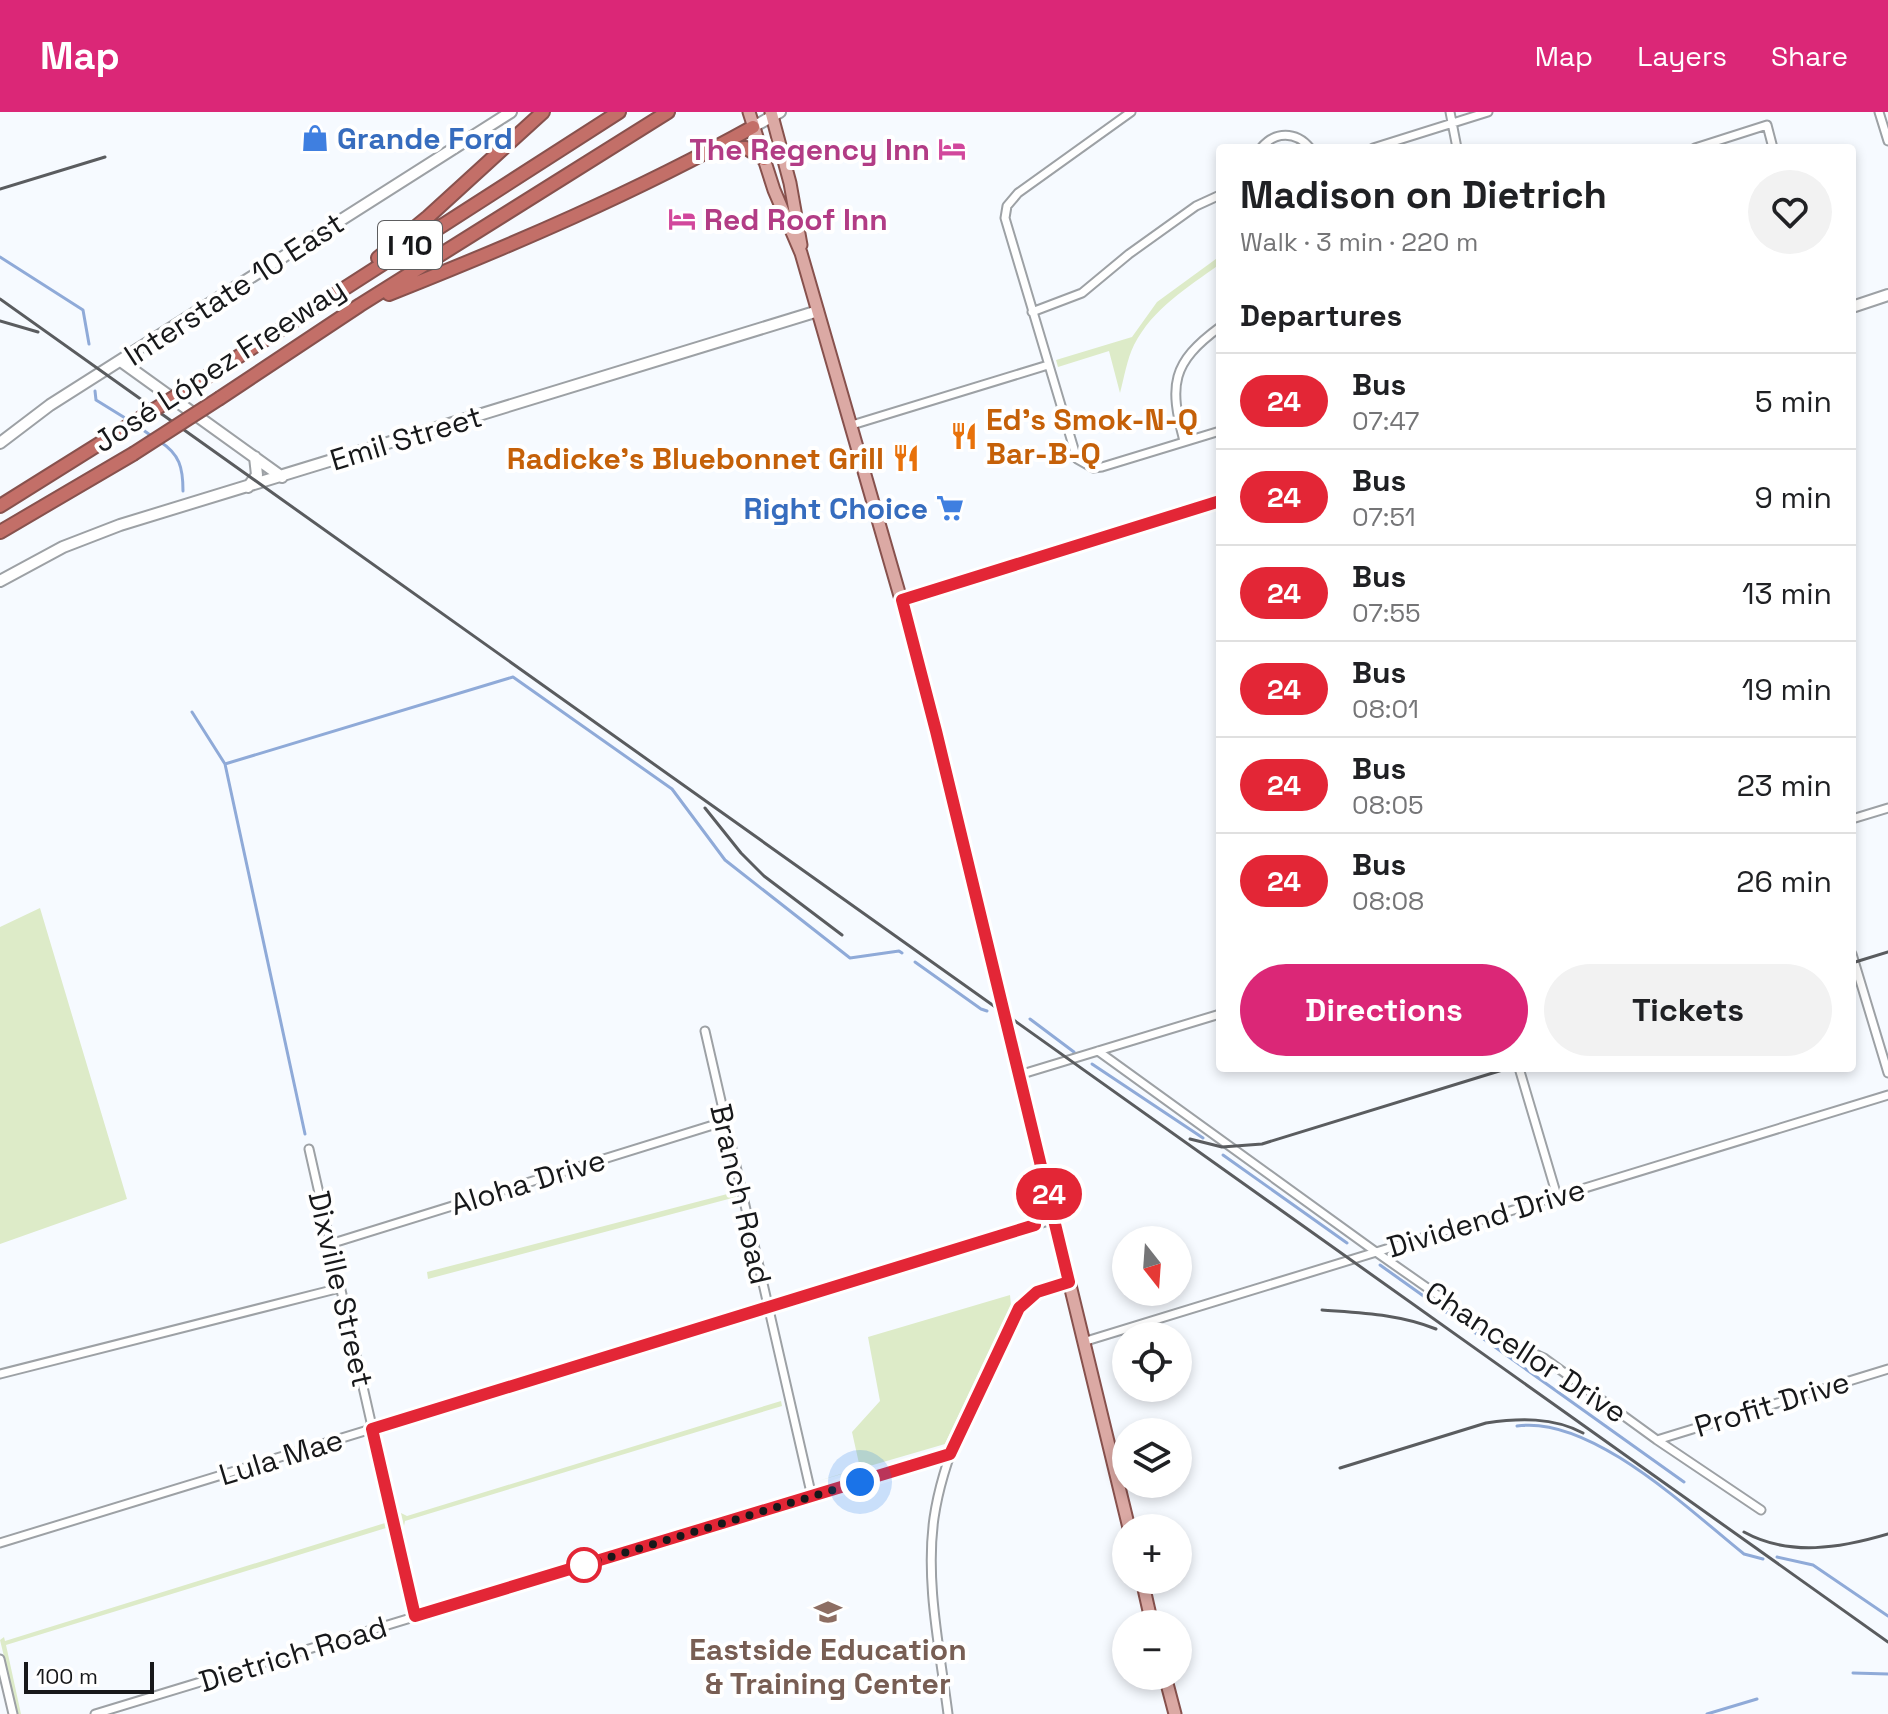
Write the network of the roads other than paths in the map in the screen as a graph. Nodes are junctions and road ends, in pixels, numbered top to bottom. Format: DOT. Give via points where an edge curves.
graph roads {
  1 [pos="511,112"];
  2 [pos="543,112"];
  3 [pos="619,112"];
  4 [pos="668,112"];
  5 [pos="749,112"];
  6 [pos="1131,112"];
  7 [pos="1450,112"];
  8 [pos="1488,112"];
  9 [pos="1879,112"];
  10 [pos="774,114"];
  11 [pos="1452,124"];
  12 [pos="753,127"];
  13 [pos="1888,141"];
  14 [pos="1266,144"];
  15 [pos="1306,144"];
  16 [pos="1386,144"];
  17 [pos="1456,144"];
  18 [pos="1708,144"];
  19 [pos="1772,144"];
  20 [pos="713,150"];
  21 [pos="764,159"];
  22 [pos="1216,197"];
  23 [pos="801,253"];
  24 [pos="352,282"];
  25 [pos="1888,295"];
  26 [pos="360,305"];
  27 [pos="1856,306"];
  28 [pos="818,311"];
  29 [pos="1032,312"];
  30 [pos="1216,330"];
  31 [pos="122,362"];
  32 [pos="1048,365"];
  33 [pos="852,425"];
  34 [pos="1216,432"];
  35 [pos="1184,441"];
  36 [pos="0,443"];
  37 [pos="255,457"];
  38 [pos="282,477"];
  39 [pos="248,487"];
  40 [pos="1216,503"];
  41 [pos="0,506"];
  42 [pos="0,532"];
  43 [pos="0,581"];
  44 [pos="902,600"];
  45 [pos="1888,808"];
  46 [pos="1856,818"];
  47 [pos="1856,967"];
  48 [pos="1216,1015"];
  49 [pos="705,1031"];
  50 [pos="1098,1051"];
  51 [pos="1520,1072"];
  52 [pos="1888,1073"];
  53 [pos="1019,1075"];
  54 [pos="1888,1095"];
  55 [pos="726,1121"];
  56 [pos="309,1149"];
  57 [pos="1557,1196"];
  58 [pos="1055,1219"];
  59 [pos="330,1244"];
  60 [pos="1376,1252"];
  61 [pos="1069,1282"];
  62 [pos="340,1288"];
  63 [pos="767,1308"];
  64 [pos="1083,1342"];
  65 [pos="1888,1369"];
  66 [pos="0,1374"];
  67 [pos="372,1429"];
  68 [pos="1657,1440"];
  69 [pos="950,1454"];
  70 [pos="812,1497"];
  71 [pos="1761,1510"];
  72 [pos="1126,1514"];
  73 [pos="0,1543"];
  74 [pos="415,1616"];
  75 [pos="0,1659"];
  76 [pos="1169,1690"];
  77 [pos="13,1714"];
  78 [pos="95,1714"];
  79 [pos="948,1714"];
  80 [pos="1175,1714"];
  1 -- 31 [label="main road, Interstate 10 East"];
  2 -- 24 [label="highway"];
  3 -- 24 [label="highway, José López Freeway / I 10"];
  4 -- 26 [label="highway, José López Freeway / I 10"];
  5 -- 12 [label="main road"];
  6 -- 29 [label="street" via="1018,193 1006,211"];
  7 -- 11 [label="street"];
  8 -- 11 [label="street"];
  9 -- 13 [label="street"];
  10 -- 12 [label="main road"];
  10 -- 23 [label="main road"];
  11 -- 16 [label="street"];
  11 -- 17 [label="street"];
  12 -- 20 [label="highway"];
  12 -- 21 [label="main road"];
  14 -- 15 [label="street" via="1285,135"];
  18 -- 19 [label="street" via="1767,125"];
  20 -- 21 [label="highway" via="746,148"];
  20 -- 26 [label="highway" via="566,221"];
  21 -- 23 [label="main road"];
  22 -- 29 [label="street" via="1129,254 1082,293"];
  23 -- 28 [label="main road"];
  24 -- 41 [label="highway, José López Freeway / I 10, bridge"];
  25 -- 27 [label="main road"];
  26 -- 42 [label="highway, José López Freeway / I 10, bridge" via="133,454"];
  28 -- 33 [label="main road"];
  28 -- 38 [label="main road, Emil Street"];
  29 -- 32 [label="street"];
  30 -- 35 [label="street" via="1192,349 1180,368 1175,406"];
  31 -- 36 [label="main road, Interstate 10 East" via="50,405"];
  31 -- 37 [label="main road"];
  32 -- 33 [label="street"];
  32 -- 35 [label="street" via="1077,459 1086,466 1102,467"];
  33 -- 44 [label="main road"];
  34 -- 35 [label="street"];
  37 -- 38 [label="main road"];
  37 -- 39 [label="main road" via="257,475"];
  38 -- 39 [label="main road, Emil Street"];
  39 -- 43 [label="main road, Emil Street" via="82,539"];
  40 -- 44 [label="main road"];
  44 -- 53 [label="main road"];
  45 -- 46 [label="street"];
  47 -- 52 [label="street"];
  48 -- 50 [label="street"];
  49 -- 55 [label="street, Branch Road"];
  50 -- 53 [label="street"];
  50 -- 60 [label="street, Chancellor Drive"];
  51 -- 57 [label="street"];
  53 -- 58 [label="main road"];
  54 -- 57 [label="street, Dividend Drive"];
  55 -- 59 [label="street, Aloha Drive"];
  55 -- 63 [label="street, Branch Road"];
  56 -- 59 [label="street, Dixville Street"];
  57 -- 60 [label="street, Dividend Drive"];
  58 -- 61 [label="main road"];
  58 -- 63 [label="street, Lula Mae"];
  59 -- 62 [label="street, Dixville Street"];
  60 -- 64 [label="street, Dividend Drive"];
  60 -- 68 [label="street, Chancellor Drive" via="1499,1338 1544,1358"];
  61 -- 64 [label="main road"];
  61 -- 69 [label="street" via="1037,1292 1019,1308"];
  62 -- 66 [label="street"];
  62 -- 67 [label="street, Dixville Street"];
  63 -- 67 [label="street, Lula Mae"];
  63 -- 70 [label="street, Branch Road"];
  64 -- 72 [label="main road"];
  65 -- 68 [label="street, Profit Drive"];
  67 -- 73 [label="street, Lula Mae"];
  67 -- 74 [label="street, Dixville Street"];
  68 -- 71 [label="street, Chancellor Drive"];
  69 -- 70 [label="street, Dietrich Road"];
  69 -- 79 [label="street" via="934,1518 931,1559"];
  70 -- 74 [label="street, Dietrich Road"];
  74 -- 78 [label="street, Dietrich Road"];
  75 -- 77 [label="street"];
  76 -- 80 [label="main road"];
}
